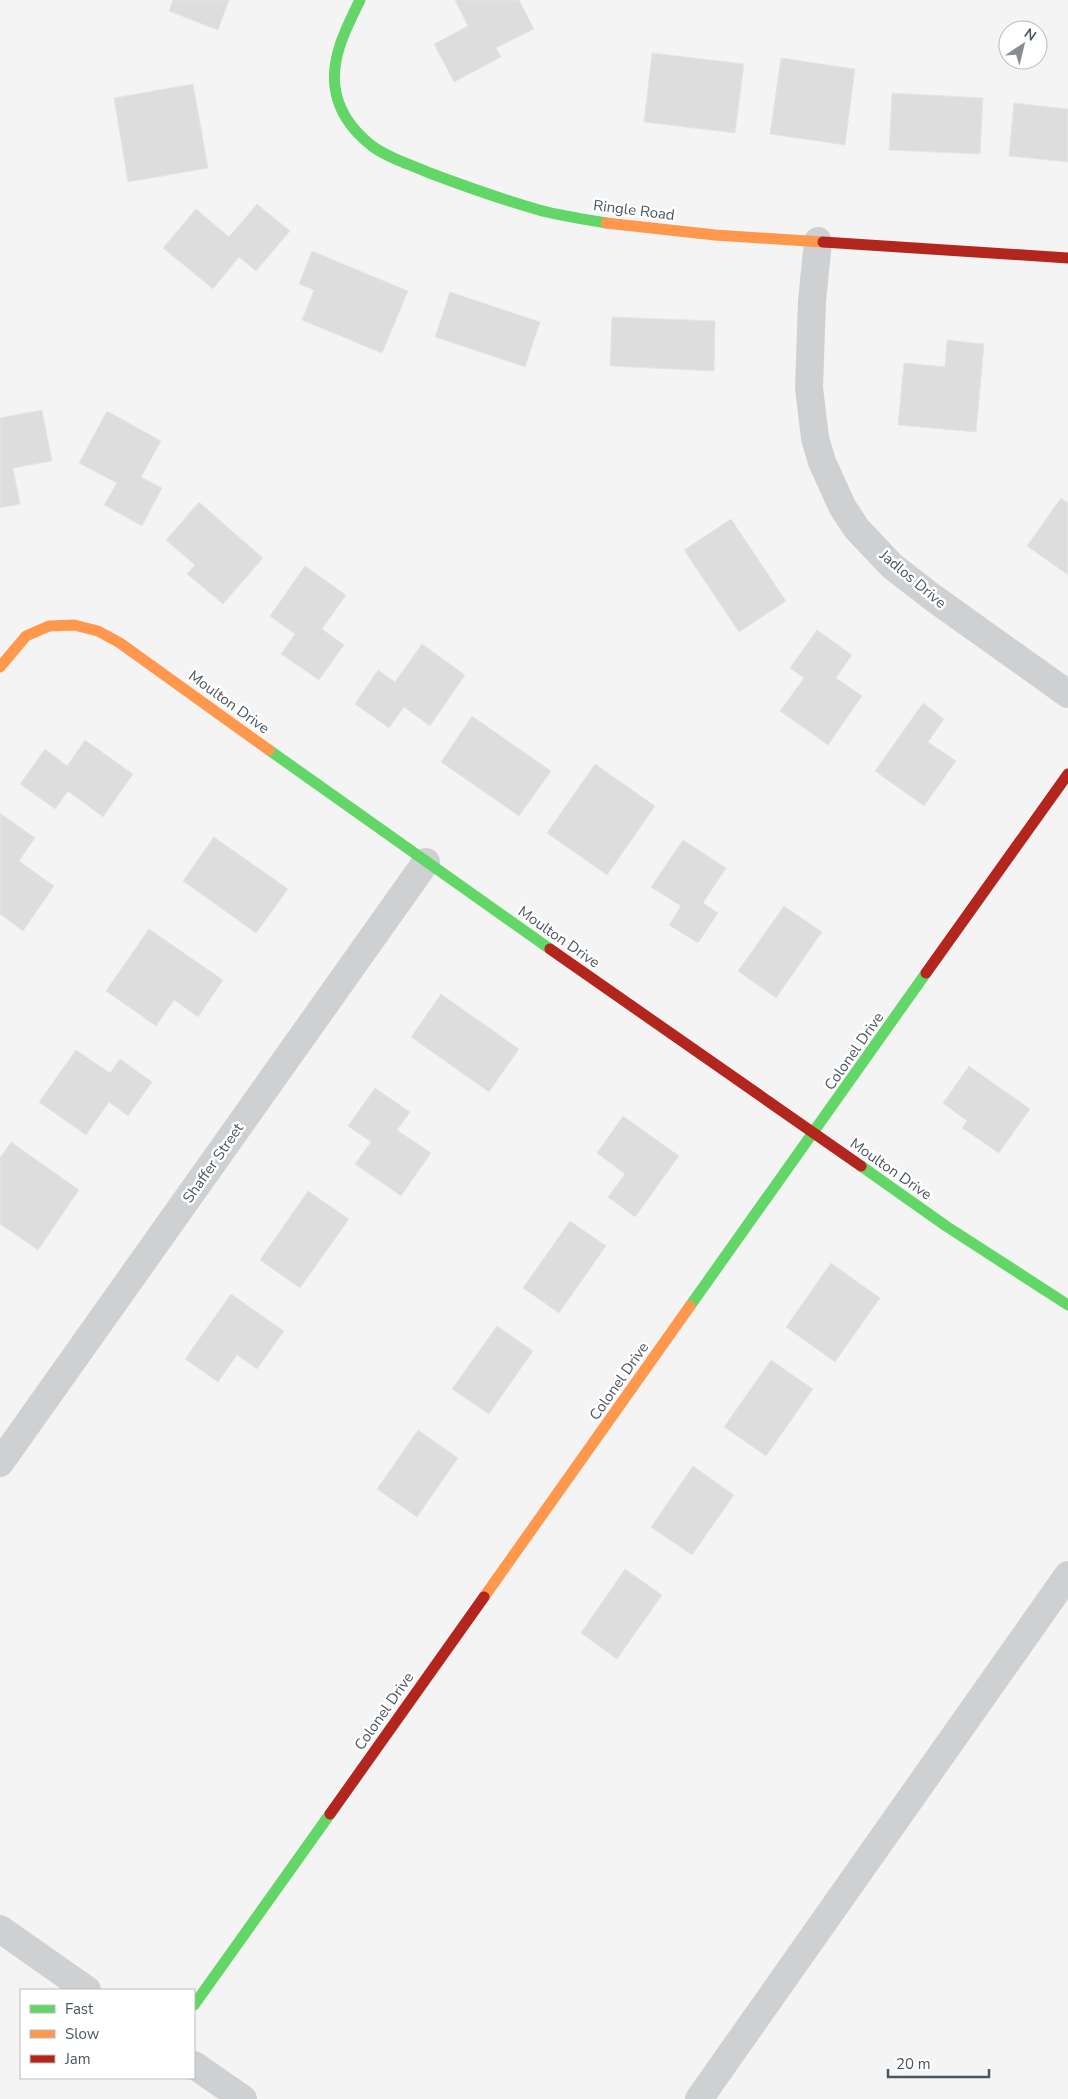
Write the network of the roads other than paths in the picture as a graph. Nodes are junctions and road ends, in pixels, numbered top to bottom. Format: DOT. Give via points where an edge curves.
graph roads {
  1 [pos="360,0"];
  2 [pos="818,241"];
  3 [pos="1068,258"];
  4 [pos="0,667"];
  5 [pos="1068,694"];
  6 [pos="1068,774"];
  7 [pos="426,862"];
  8 [pos="814,1132"];
  9 [pos="1068,1305"];
  10 [pos="0,1463"];
  11 [pos="1068,1575"];
  12 [pos="0,1929"];
  13 [pos="87,1989"];
  14 [pos="195,2004"];
  15 [pos="195,2065"];
  16 [pos="243,2099"];
  17 [pos="699,2099"];
  1 -- 2 [label="street, Ringle Road" via="342,38 335,86 341,110 354,130 373,147 395,159 467,187 540,210 614,225"];
  2 -- 3 [label="street, Ringle Road"];
  2 -- 5 [label="street, Jadlos Drive" via="809,388 815,438 822,462 844,508 858,529 892,566"];
  4 -- 7 [label="street, Moulton Drive" via="26,636 49,626 74,625 98,631 120,643"];
  6 -- 8 [label="street, Colonel Drive"];
  7 -- 8 [label="street, Moulton Drive"];
  7 -- 10 [label="street, Shaffer Street"];
  8 -- 9 [label="street, Moulton Drive" via="946,1226"];
  8 -- 14 [label="street, Colonel Drive"];
  11 -- 17 [label="street"];
  12 -- 13 [label="street"];
  15 -- 16 [label="street"];
}
